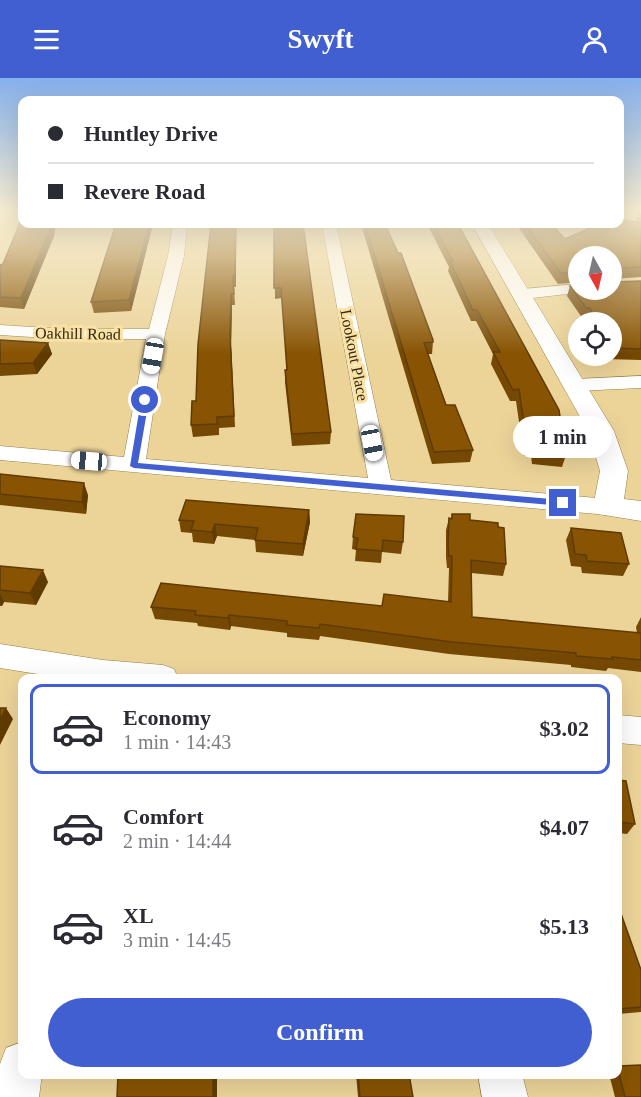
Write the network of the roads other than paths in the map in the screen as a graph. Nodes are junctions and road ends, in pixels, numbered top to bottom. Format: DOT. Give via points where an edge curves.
graph roads {
  1 [pos="175,259"];
  2 [pos="336,259"];
  3 [pos="501,259"];
  4 [pos="568,290"];
  5 [pos="523,294"];
  6 [pos="0,330"];
  7 [pos="156,334"];
  8 [pos="641,382"];
  9 [pos="576,385"];
  10 [pos="0,453"];
  11 [pos="134,466"];
  12 [pos="381,487"];
  13 [pos="608,507"];
  14 [pos="641,511"];
  15 [pos="0,656"];
  16 [pos="97,674"];
  17 [pos="622,729"];
  18 [pos="641,731"];
  19 [pos="19,1079"];
  20 [pos="501,1079"];
  21 [pos="16,1097"];
  22 [pos="505,1097"];
  1 -- 7 [label="street"];
  2 -- 12 [label="street, Lookout Place"];
  3 -- 5 [label="street"];
  4 -- 5 [label="street"];
  5 -- 9 [label="street"];
  6 -- 7 [label="street, Oakhill Road"];
  7 -- 11 [label="street"];
  8 -- 9 [label="street"];
  9 -- 13 [label="street" via="602,431 614,471"];
  10 -- 11 [label="street"];
  11 -- 12 [label="street"];
  12 -- 13 [label="street"];
  13 -- 14 [label="street"];
  15 -- 16 [label="street"];
  17 -- 18 [label="street"];
  19 -- 21 [label="street"];
  20 -- 22 [label="street"];
}
